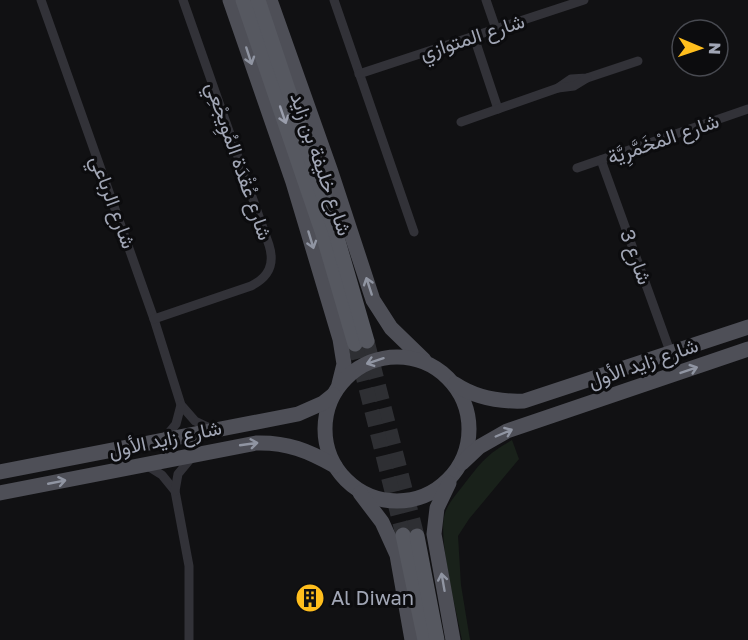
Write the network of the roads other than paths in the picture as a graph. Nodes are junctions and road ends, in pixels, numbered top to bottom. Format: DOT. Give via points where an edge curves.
graph roads {
  1 [pos="41,0"];
  2 [pos="183,0"];
  3 [pos="230,0"];
  4 [pos="243,0"];
  5 [pos="258,0"];
  6 [pos="270,0"];
  7 [pos="334,0"];
  8 [pos="486,0"];
  9 [pos="584,0"];
  10 [pos="496,29"];
  11 [pos="474,37"];
  12 [pos="638,61"];
  13 [pos="359,74"];
  14 [pos="498,109"];
  15 [pos="748,109"];
  16 [pos="461,122"];
  17 [pos="601,160"];
  18 [pos="577,168"];
  19 [pos="414,232"];
  20 [pos="154,319"];
  21 [pos="748,327"];
  22 [pos="671,354"];
  23 [pos="744,354"];
  24 [pos="429,364"];
  25 [pos="450,380"];
  26 [pos="335,392"];
  27 [pos="181,405"];
  28 [pos="215,429"];
  29 [pos="163,440"];
  30 [pos="196,455"];
  31 [pos="145,465"];
  32 [pos="335,466"];
  33 [pos="456,471"];
  34 [pos="0,472"];
  35 [pos="356,489"];
  36 [pos="175,491"];
  37 [pos="0,494"];
  38 [pos="189,640"];
  39 [pos="412,640"];
  40 [pos="424,640"];
  41 [pos="437,640"];
  42 [pos="453,640"];
  1 -- 20 [label="street, شارع الرباعي"];
  2 -- 20 [label="street, شارع عُقْدَة المُوِيجْعِي" via="269,244 272,264 268,274 251,286"];
  3 -- 26 [label="main road, one-way" via="293,182 340,339 344,364"];
  4 -- 5 [label="highway, شارع خليفة بن زايد, one-way" via="361,342 334,227"];
  24 -- 6 [label="main road, one-way" via="383,319 373,300"];
  7 -- 13 [label="street"];
  8 -- 10 [label="street"];
  9 -- 10 [label="street, شارع المتوازي"];
  10 -- 11 [label="street, شارع المتوازي"];
  11 -- 13 [label="street, شارع المتوازي"];
  11 -- 14 [label="street"];
  12 -- 14 [label="street" via="587,78 571,79 558,88"];
  13 -- 19 [label="street"];
  14 -- 16 [label="street"];
  15 -- 17 [label="street, شارع المْخَمَّرِيَّة"];
  17 -- 18 [label="street, شارع المْخَمَّرِيَّة"];
  17 -- 22 [label="street, شارع 3"];
  20 -- 27 [label="street, شارع الرباعي"];
  21 -- 22 [label="main road, شارع زايد الأول"];
  22 -- 25 [label="main road, شارع زايد الأول" via="524,401 477,396"];
  33 -- 23 [label="main road, شارع زايد الأول, one-way" via="479,447 507,431"];
  24 -- 25 [label="main road"];
  24 -- 26 [label="main road, one-way" via="402,357 374,360 357,369"];
  25 -- 33 [label="main road" via="461,395 469,422 468,441"];
  26 -- 28 [label="main road, شارع زايد الأول" via="323,404 298,414"];
  26 -- 32 [label="main road" via="325,431"];
  27 -- 28 [label="street" via="195,422"];
  27 -- 29 [label="street" via="176,424"];
  28 -- 29 [label="main road, شارع زايد الأول"];
  29 -- 34 [label="main road, شارع زايد الأول"];
  30 -- 31 [label="main road, شارع زايد الأول"];
  30 -- 32 [label="main road, شارع زايد الأول, one-way" via="272,442 305,450"];
  30 -- 36 [label="street" via="183,466"];
  31 -- 36 [label="street" via="162,475"];
  37 -- 31 [label="main road, شارع زايد الأول, one-way"];
  32 -- 35 [label="main road"];
  33 -- 35 [label="main road" via="435,490 404,501 379,499"];
  42 -- 33 [label="main road, one-way" via="434,534 437,508"];
  35 -- 39 [label="main road" via="392,541"];
  36 -- 38 [label="street" via="189,566"];
  40 -- 41 [label="highway" via="410,535"];
}
